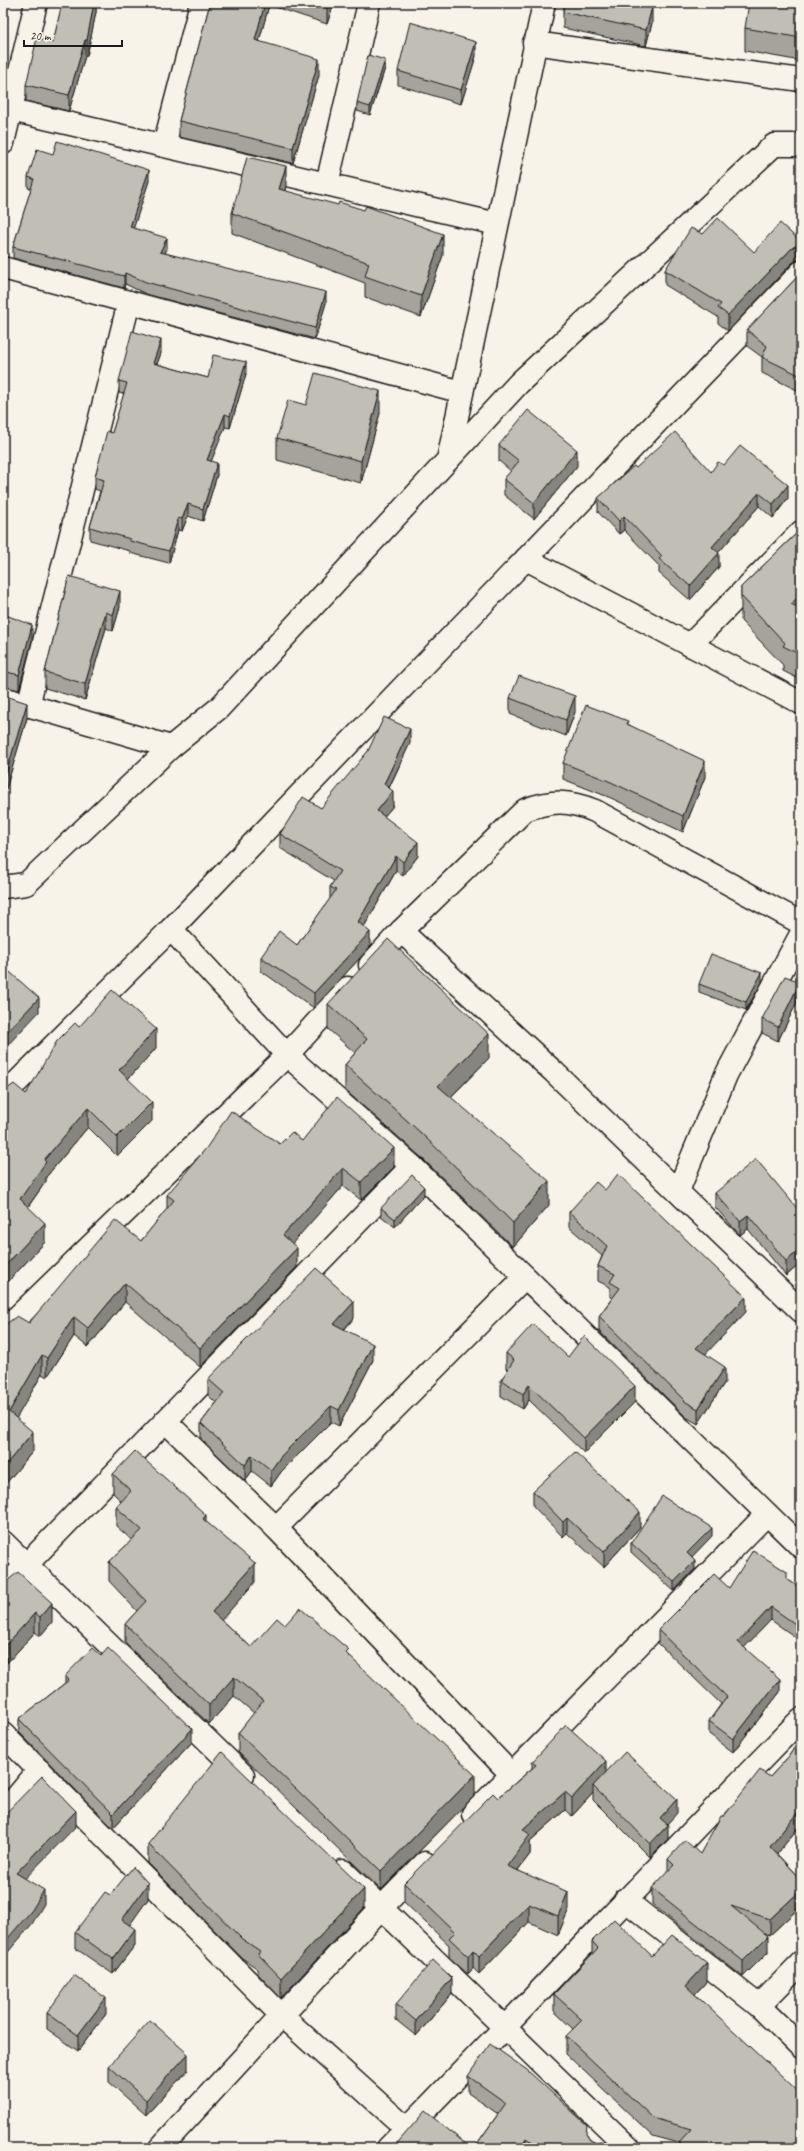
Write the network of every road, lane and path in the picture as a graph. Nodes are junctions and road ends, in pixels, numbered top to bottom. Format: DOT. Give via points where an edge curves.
graph roads {
  1 [pos="36,3"];
  2 [pos="201,3"];
  3 [pos="369,3"];
  4 [pos="544,3"];
  5 [pos="534,43"];
  6 [pos="801,80"];
  7 [pos="11,110"];
  8 [pos="3,143"];
  9 [pos="801,145"];
  10 [pos="164,146"];
  11 [pos="327,184"];
  12 [pos="497,224"];
  13 [pos="3,268"];
  14 [pos="801,272"];
  15 [pos="129,302"];
  16 [pos="462,392"];
  17 [pos="448,460"];
  18 [pos="801,532"];
  19 [pos="526,559"];
  20 [pos="690,645"];
  21 [pos="3,698"];
  22 [pos="801,703"];
  23 [pos="28,706"];
  24 [pos="171,747"];
  25 [pos="3,880"];
  26 [pos="26,884"];
  27 [pos="3,887"];
  28 [pos="801,923"];
  29 [pos="171,929"];
  30 [pos="402,931"];
  31 [pos="801,934"];
  32 [pos="287,1055"];
  33 [pos="3,1096"];
  34 [pos="412,1166"];
  35 [pos="678,1191"];
  36 [pos="525,1276"];
  37 [pos="801,1311"];
  38 [pos="3,1331"];
  39 [pos="165,1421"];
  40 [pos="767,1514"];
  41 [pos="276,1528"];
  42 [pos="3,1542"];
  43 [pos="801,1547"];
  44 [pos="27,1566"];
  45 [pos="3,1589"];
  46 [pos="801,1719"];
  47 [pos="3,1734"];
  48 [pos="39,1770"];
  49 [pos="512,1775"];
  50 [pos="255,1787"];
  51 [pos="3,1813"];
  52 [pos="457,1830"];
  53 [pos="441,1847"];
  54 [pos="330,1858"];
  55 [pos="625,1900"];
  56 [pos="381,1908"];
  57 [pos="801,1963"];
  58 [pos="759,2006"];
  59 [pos="282,2016"];
  60 [pos="505,2028"];
  61 [pos="801,2047"];
  62 [pos="407,2129"];
  63 [pos="613,2132"];
  64 [pos="160,2148"];
  65 [pos="388,2148"];
  66 [pos="598,2148"];
  67 [pos="629,2148"];
  1 -- 7 [label="street"];
  2 -- 10 [label="street"];
  3 -- 11 [label="street"];
  4 -- 5 [label="street"];
  5 -- 6 [label="street"];
  5 -- 12 [label="street"];
  7 -- 8 [label="street"];
  7 -- 10 [label="street"];
  9 -- 17 [label="street" via="774,145 520,383"];
  10 -- 11 [label="street"];
  11 -- 12 [label="street"];
  12 -- 16 [label="street"];
  13 -- 15 [label="street"];
  14 -- 19 [label="street"];
  15 -- 16 [label="street"];
  15 -- 23 [label="street"];
  16 -- 17 [label="street"];
  17 -- 24 [label="street" via="219,708"];
  18 -- 20 [label="street"];
  19 -- 20 [label="street"];
  19 -- 29 [label="street"];
  20 -- 22 [label="street"];
  21 -- 23 [label="street"];
  23 -- 24 [label="street"];
  24 -- 26 [label="street"];
  25 -- 26 [label="street"];
  26 -- 27 [label="street"];
  28 -- 30 [label="street" via="595,811 578,804 560,802 542,804 525,810"];
  29 -- 32 [label="street"];
  29 -- 33 [label="street"];
  30 -- 32 [label="street"];
  30 -- 35 [label="street" via="500,1020"];
  31 -- 35 [label="street" via="726,1075"];
  32 -- 34 [label="street"];
  32 -- 38 [label="street"];
  34 -- 36 [label="street"];
  34 -- 39 [label="street"];
  35 -- 37 [label="street"];
  36 -- 40 [label="street"];
  36 -- 41 [label="street"];
  39 -- 41 [label="street"];
  39 -- 44 [label="street"];
  40 -- 43 [label="street"];
  40 -- 49 [label="street"];
  41 -- 49 [label="street"];
  42 -- 44 [label="street"];
  44 -- 45 [label="street"];
  44 -- 50 [label="street"];
  46 -- 55 [label="street"];
  47 -- 48 [label="street"];
  48 -- 51 [label="street"];
  48 -- 59 [label="street"];
  49 -- 52 [label="street"];
  53 -- 56 [label="street"];
  54 -- 56 [label="street"];
  55 -- 58 [label="street"];
  55 -- 60 [label="street"];
  56 -- 59 [label="street"];
  56 -- 60 [label="street"];
  57 -- 58 [label="street"];
  58 -- 61 [label="street"];
  59 -- 62 [label="street"];
  59 -- 64 [label="street"];
  60 -- 62 [label="street"];
  60 -- 63 [label="street"];
  62 -- 65 [label="street"];
  63 -- 66 [label="street"];
  63 -- 67 [label="street"];
}
